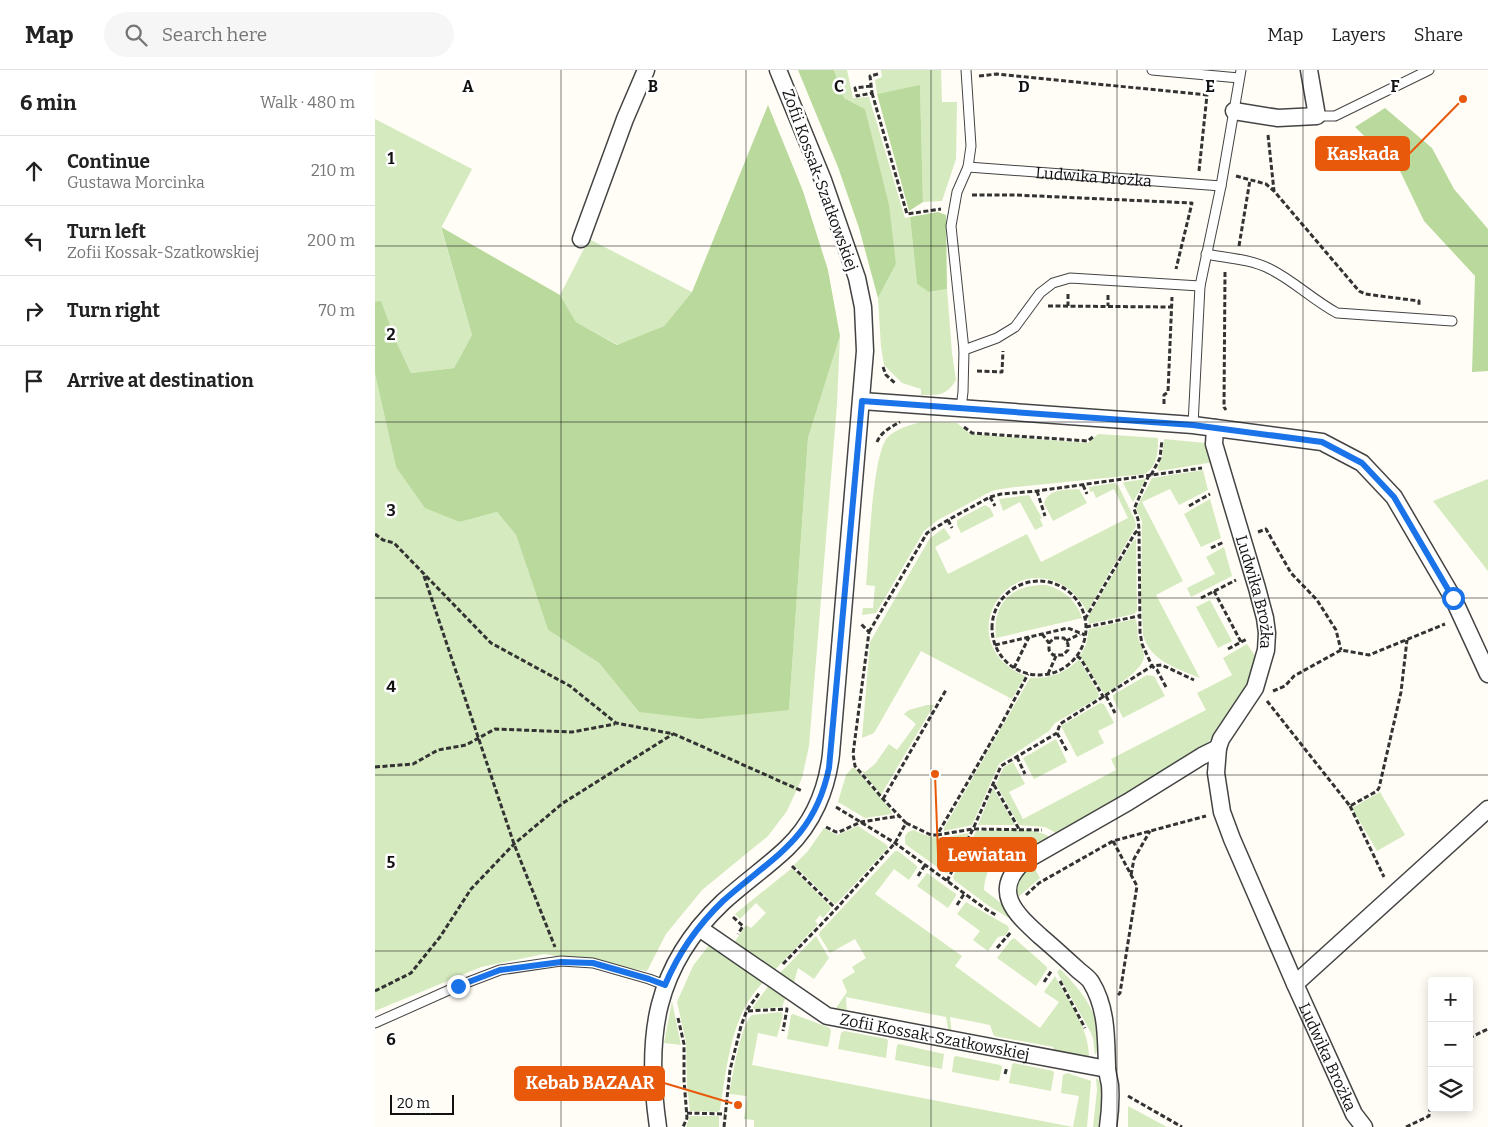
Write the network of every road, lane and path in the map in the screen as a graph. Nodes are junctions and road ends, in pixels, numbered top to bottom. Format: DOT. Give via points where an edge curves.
graph roads {
  1 [pos="646,70"];
  2 [pos="779,70"];
  3 [pos="1152,70"];
  4 [pos="1309,70"];
  5 [pos="1429,70"];
  6 [pos="878,74"];
  7 [pos="966,74"];
  8 [pos="1240,74"];
  9 [pos="871,86"];
  10 [pos="872,94"];
  11 [pos="1234,111"];
  12 [pos="1265,116"];
  13 [pos="1317,116"];
  14 [pos="968,167"];
  15 [pos="1223,173"];
  16 [pos="1250,180"];
  17 [pos="1198,185"];
  18 [pos="1221,186"];
  19 [pos="1275,191"];
  20 [pos="956,196"];
  21 [pos="1192,203"];
  22 [pos="953,212"];
  23 [pos="581,239"];
  24 [pos="1206,254"];
  25 [pos="1236,259"];
  26 [pos="1172,283"];
  27 [pos="1200,286"];
  28 [pos="1068,293"];
  29 [pos="1108,300"];
  30 [pos="1068,306"];
  31 [pos="1108,306"];
  32 [pos="1171,307"];
  33 [pos="1043,312"];
  34 [pos="1418,319"];
  35 [pos="1452,321"];
  36 [pos="1003,347"];
  37 [pos="964,350"];
  38 [pos="964,370"];
  39 [pos="862,401"];
  40 [pos="915,404"];
  41 [pos="961,408"];
  42 [pos="1164,423"];
  43 [pos="1193,425"];
  44 [pos="964,427"];
  45 [pos="1215,428"];
  46 [pos="1232,430"];
  47 [pos="1095,436"];
  48 [pos="876,446"];
  49 [pos="1221,465"];
  50 [pos="1150,475"];
  51 [pos="1083,485"];
  52 [pos="1227,488"];
  53 [pos="1037,491"];
  54 [pos="1087,494"];
  55 [pos="990,497"];
  56 [pos="995,506"];
  57 [pos="1189,506"];
  58 [pos="1045,516"];
  59 [pos="947,520"];
  60 [pos="952,528"];
  61 [pos="1139,529"];
  62 [pos="375,534"];
  63 [pos="1242,538"];
  64 [pos="1221,543"];
  65 [pos="1211,548"];
  66 [pos="423,574"];
  67 [pos="1226,584"];
  68 [pos="1214,591"];
  69 [pos="1201,598"];
  70 [pos="1139,616"];
  71 [pos="1462,617"];
  72 [pos="858,618"];
  73 [pos="1085,620"];
  74 [pos="1086,627"];
  75 [pos="869,632"];
  76 [pos="1042,634"];
  77 [pos="1081,634"];
  78 [pos="1085,635"];
  79 [pos="1029,636"];
  80 [pos="1407,640"];
  81 [pos="1066,641"];
  82 [pos="1241,642"];
  83 [pos="1049,643"];
  84 [pos="995,645"];
  85 [pos="1341,650"];
  86 [pos="1057,656"];
  87 [pos="1077,656"];
  88 [pos="1152,666"];
  89 [pos="1014,668"];
  90 [pos="1028,674"];
  91 [pos="1048,674"];
  92 [pos="1488,674"];
  93 [pos="1194,680"];
  94 [pos="1166,687"];
  95 [pos="946,690"];
  96 [pos="1259,692"];
  97 [pos="1105,697"];
  98 [pos="1115,713"];
  99 [pos="616,723"];
  100 [pos="1057,733"];
  101 [pos="674,734"];
  102 [pos="478,738"];
  103 [pos="1218,748"];
  104 [pos="1067,751"];
  105 [pos="1017,757"];
  106 [pos="375,767"];
  107 [pos="1025,774"];
  108 [pos="993,784"];
  109 [pos="805,792"];
  110 [pos="883,799"];
  111 [pos="833,806"];
  112 [pos="1350,806"];
  113 [pos="1488,809"];
  114 [pos="1222,812"];
  115 [pos="899,816"];
  116 [pos="861,822"];
  117 [pos="906,823"];
  118 [pos="823,826"];
  119 [pos="973,828"];
  120 [pos="1019,829"];
  121 [pos="1150,830"];
  122 [pos="937,835"];
  123 [pos="1059,841"];
  124 [pos="1113,841"];
  125 [pos="895,843"];
  126 [pos="514,844"];
  127 [pos="791,865"];
  128 [pos="925,866"];
  129 [pos="1131,875"];
  130 [pos="918,876"];
  131 [pos="947,881"];
  132 [pos="964,894"];
  133 [pos="1392,896"];
  134 [pos="957,905"];
  135 [pos="1013,907"];
  136 [pos="836,909"];
  137 [pos="999,916"];
  138 [pos="699,928"];
  139 [pos="1011,928"];
  140 [pos="997,948"];
  141 [pos="561,962"];
  142 [pos="1046,964"];
  143 [pos="1053,970"];
  144 [pos="771,977"];
  145 [pos="1044,982"];
  146 [pos="1295,984"];
  147 [pos="665,985"];
  148 [pos="375,991"];
  149 [pos="1101,1005"];
  150 [pos="747,1010"];
  151 [pos="375,1023"];
  152 [pos="1488,1029"];
  153 [pos="783,1031"];
  154 [pos="1088,1032"];
  155 [pos="1473,1036"];
  156 [pos="1107,1069"];
  157 [pos="1110,1086"];
  158 [pos="1430,1112"];
  159 [pos="687,1113"];
  160 [pos="725,1114"];
  161 [pos="658,1127"];
  162 [pos="724,1127"];
  163 [pos="1108,1127"];
  164 [pos="1182,1127"];
  165 [pos="1364,1127"];
  166 [pos="1406,1127"];
  1 -- 23 [label="street"];
  2 -- 39 [label="street, Zofii Kossak-Szatkowskiej" via="823,180 857,278 863,307 865,351"];
  3 -- 8 [label="lane"];
  4 -- 13 [label="street"];
  5 -- 13 [label="lane" via="1335,116"];
  6 -- 9 [label="path" via="871,76"];
  7 -- 14 [label="lane" via="971,146"];
  7 -- 17 [label="path" via="997,74 1207,95"];
  8 -- 11 [label="lane"];
  9 -- 10 [label="path"];
  9 -- 10 [label="path" via="855,88 857,96"];
  10 -- 22 [label="path" via="907,214 938,209"];
  11 -- 12 [label="street"];
  11 -- 15 [label="lane"];
  12 -- 13 [label="street"];
  12 -- 19 [label="path"];
  14 -- 17 [label="lane, Ludwika Brożka"];
  14 -- 20 [label="lane"];
  15 -- 16 [label="path"];
  15 -- 18 [label="lane"];
  16 -- 19 [label="path" via="1266,184"];
  16 -- 25 [label="path"];
  17 -- 18 [label="lane, Ludwika Brożka"];
  17 -- 21 [label="path"];
  18 -- 24 [label="lane"];
  19 -- 34 [label="path" via="1359,291 1419,301"];
  20 -- 21 [label="path" via="1015,195"];
  20 -- 22 [label="lane"];
  21 -- 26 [label="path"];
  22 -- 37 [label="lane" via="951,226"];
  24 -- 25 [label="lane"];
  24 -- 27 [label="lane"];
  25 -- 34 [label="lane" via="1268,268 1337,312"];
  25 -- 46 [label="path" via="1225,268 1224,408 1233,419"];
  26 -- 27 [label="lane"];
  26 -- 32 [label="path"];
  26 -- 37 [label="lane" via="1070,278 1053,283 1040,293 1015,326 997,338"];
  27 -- 43 [label="lane"];
  28 -- 30 [label="path"];
  29 -- 31 [label="path"];
  30 -- 31 [label="path"];
  30 -- 33 [label="path" via="1047,306"];
  31 -- 32 [label="path"];
  32 -- 42 [label="path"];
  34 -- 35 [label="lane"];
  36 -- 38 [label="path" via="1002,372"];
  37 -- 38 [label="lane"];
  38 -- 41 [label="lane"];
  39 -- 40 [label="street"];
  39 -- 138 [label="street, Zofii Kossak-Szatkowskiej" via="826,784 809,820 789,847 724,901"];
  40 -- 41 [label="street"];
  40 -- 48 [label="path" via="915,418 887,430"];
  41 -- 42 [label="street"];
  42 -- 43 [label="street"];
  42 -- 50 [label="path" via="1160,458"];
  43 -- 45 [label="street"];
  44 -- 47 [label="path" via="972,433 1078,441 1088,441"];
  45 -- 46 [label="street"];
  45 -- 49 [label="street, Ludwika Brożka" via="1215,444"];
  46 -- 71 [label="street" via="1322,442 1362,463 1394,497"];
  49 -- 50 [label="path"];
  49 -- 52 [label="street, Ludwika Brożka"];
  50 -- 51 [label="path"];
  50 -- 61 [label="path" via="1134,508"];
  51 -- 53 [label="path"];
  51 -- 54 [label="path"];
  52 -- 57 [label="path"];
  52 -- 63 [label="street, Ludwika Brożka"];
  53 -- 55 [label="path"];
  53 -- 58 [label="path"];
  55 -- 56 [label="path"];
  55 -- 59 [label="path"];
  59 -- 60 [label="path"];
  59 -- 75 [label="path" via="927,533"];
  61 -- 70 [label="path"];
  61 -- 73 [label="path"];
  62 -- 66 [label="path" via="394,543"];
  63 -- 85 [label="path" via="1266,529 1291,573 1317,600 1336,630"];
  63 -- 96 [label="street, Ludwika Brożka" via="1267,633"];
  64 -- 65 [label="path"];
  66 -- 99 [label="path" via="491,644 570,686"];
  66 -- 102 [label="path"];
  67 -- 68 [label="path"];
  68 -- 69 [label="path"];
  68 -- 82 [label="path"];
  70 -- 74 [label="path"];
  70 -- 88 [label="path" via="1142,644"];
  71 -- 80 [label="path"];
  71 -- 92 [label="street"];
  72 -- 75 [label="path"];
  73 -- 74 [label="path"];
  73 -- 84 [label="path" via="1075,599 1064,588 1049,582 1027,583 1007,594 997,607 992,629"];
  74 -- 78 [label="path"];
  75 -- 110 [label="path" via="853,754 855,766"];
  76 -- 77 [label="path" via="1068,628"];
  76 -- 79 [label="path"];
  76 -- 83 [label="path"];
  77 -- 78 [label="path"];
  77 -- 81 [label="path"];
  78 -- 87 [label="path"];
  79 -- 84 [label="path"];
  79 -- 89 [label="path"];
  80 -- 85 [label="path" via="1369,655"];
  80 -- 112 [label="path" via="1401,692 1379,788"];
  81 -- 83 [label="path" via="1057,637"];
  81 -- 86 [label="path" via="1069,647 1066,653"];
  83 -- 86 [label="path" via="1049,650"];
  84 -- 89 [label="path" via="1002,658"];
  85 -- 96 [label="path" via="1294,676 1285,686"];
  86 -- 91 [label="path"];
  87 -- 91 [label="path" via="1065,667"];
  87 -- 97 [label="path"];
  88 -- 93 [label="path" via="1162,665"];
  88 -- 94 [label="path"];
  88 -- 97 [label="path"];
  89 -- 90 [label="path"];
  90 -- 91 [label="path"];
  90 -- 122 [label="path"];
  95 -- 110 [label="path"];
  96 -- 103 [label="street, Ludwika Brożka" via="1221,738"];
  96 -- 112 [label="path"];
  97 -- 98 [label="path"];
  97 -- 100 [label="path" via="1060,724"];
  99 -- 101 [label="path"];
  99 -- 102 [label="path" via="572,732 495,728"];
  100 -- 104 [label="path"];
  100 -- 105 [label="path"];
  101 -- 109 [label="path"];
  101 -- 126 [label="path" via="563,803"];
  102 -- 106 [label="path" via="466,745 438,750 413,764"];
  102 -- 126 [label="path"];
  103 -- 114 [label="street, Ludwika Brożka" via="1216,773"];
  103 -- 123 [label="street"];
  105 -- 107 [label="path"];
  105 -- 108 [label="path" via="1001,766"];
  108 -- 119 [label="path"];
  108 -- 120 [label="path"];
  110 -- 115 [label="path"];
  111 -- 116 [label="path"];
  112 -- 133 [label="path"];
  113 -- 133 [label="street, Ludwika Brożka"];
  114 -- 121 [label="path"];
  114 -- 146 [label="street, Ludwika Brożka"];
  115 -- 116 [label="path"];
  115 -- 117 [label="path"];
  116 -- 118 [label="path" via="836,832"];
  116 -- 125 [label="path"];
  117 -- 122 [label="path"];
  117 -- 125 [label="path"];
  119 -- 120 [label="path"];
  119 -- 122 [label="path"];
  119 -- 131 [label="path"];
  120 -- 123 [label="path" via="1043,830"];
  121 -- 124 [label="path"];
  121 -- 129 [label="path" via="1134,860"];
  123 -- 135 [label="street" via="1015,870 1007,892"];
  124 -- 129 [label="path"];
  124 -- 135 [label="path" via="1039,883"];
  125 -- 128 [label="path"];
  125 -- 136 [label="path"];
  126 -- 141 [label="path"];
  126 -- 148 [label="path" via="471,889 441,937 411,973"];
  127 -- 136 [label="path"];
  128 -- 130 [label="path"];
  128 -- 131 [label="path"];
  129 -- 149 [label="path" via="1137,886 1120,993"];
  131 -- 132 [label="path"];
  132 -- 134 [label="path"];
  132 -- 137 [label="path"];
  133 -- 146 [label="street, Ludwika Brożka"];
  135 -- 149 [label="street" via="1090,981"];
  136 -- 144 [label="path"];
  138 -- 144 [label="street, Zofii Kossak-Szatkowskiej"];
  138 -- 147 [label="street, Zofii Kossak-Szatkowskiej" via="676,961"];
  139 -- 140 [label="path" via="1011,933"];
  141 -- 147 [label="lane" via="593,963"];
  141 -- 151 [label="lane" via="500,970"];
  142 -- 143 [label="path"];
  143 -- 145 [label="path"];
  143 -- 154 [label="path"];
  144 -- 150 [label="path"];
  144 -- 156 [label="street, Zofii Kossak-Szatkowskiej" via="827,1016"];
  146 -- 165 [label="street, Ludwika Brożka" via="1354,1114"];
  147 -- 161 [label="street, Zofii Kossak-Szatkowskiej" via="653,1039"];
  149 -- 156 [label="street" via="1107,1039"];
  150 -- 153 [label="path" via="787,1009"];
  150 -- 160 [label="path" via="730,1070"];
  152 -- 155 [label="path"];
  156 -- 157 [label="street"];
  157 -- 163 [label="street"];
  157 -- 164 [label="path"];
  158 -- 166 [label="path" via="1429,1116"];
  159 -- 160 [label="path"];
  160 -- 162 [label="path"];
}
